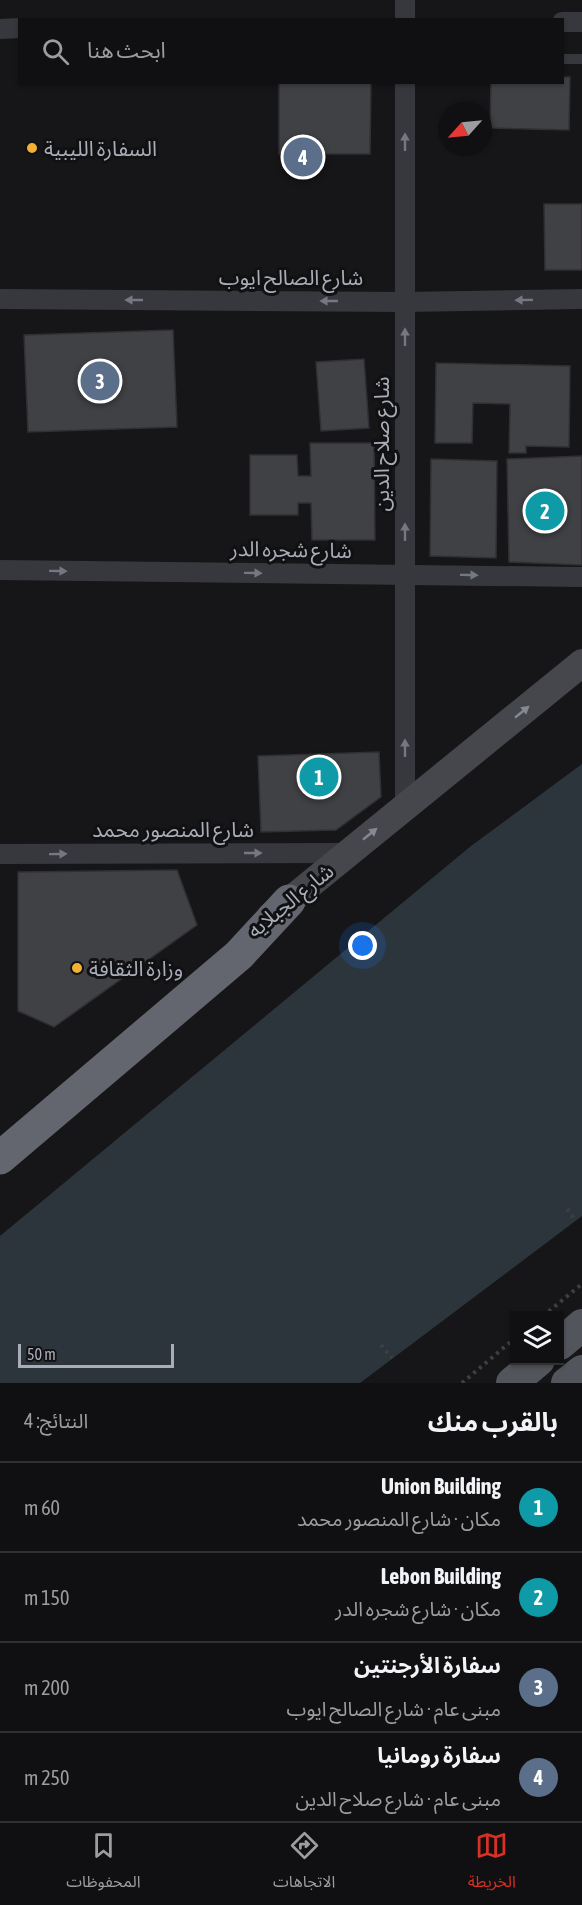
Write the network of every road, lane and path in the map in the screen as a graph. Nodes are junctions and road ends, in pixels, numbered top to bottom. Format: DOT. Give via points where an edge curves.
graph roads {
  1 [pos="405,0"];
  2 [pos="405,18"];
  3 [pos="564,22"];
  4 [pos="582,22"];
  5 [pos="18,28"];
  6 [pos="0,29"];
  7 [pos="564,59"];
  8 [pos="582,59"];
  9 [pos="405,84"];
  10 [pos="0,299"];
  11 [pos="582,299"];
  12 [pos="405,302"];
  13 [pos="0,570"];
  14 [pos="405,574"];
  15 [pos="582,577"];
  16 [pos="582,663"];
  17 [pos="405,806"];
  18 [pos="347,853"];
  19 [pos="0,854"];
  20 [pos="289,901"];
  21 [pos="0,1137"];
  22 [pos="0,1158"];
  23 [pos="567,1209"];
  24 [pos="576,1221"];
  25 [pos="582,1284"];
  26 [pos="549,1311"];
  27 [pos="582,1325"];
  28 [pos="564,1341"];
  29 [pos="510,1342"];
  30 [pos="381,1345"];
  31 [pos="392,1358"];
  32 [pos="533,1365"];
  33 [pos="582,1371"];
  34 [pos="462,1383"];
  35 [pos="512,1383"];
  36 [pos="567,1383"];
  1 -- 2 [label="street"];
  3 -- 4 [label="street"];
  5 -- 6 [label="street"];
  7 -- 8 [label="lane"];
  12 -- 9 [label="street, شارع صلاح الدين, one-way"];
  12 -- 10 [label="street, شارع الصالح ايوب, one-way"];
  11 -- 12 [label="street, شارع الصالح ايوب, one-way"];
  14 -- 12 [label="street, شارع صلاح الدين, one-way"];
  13 -- 14 [label="street, شارع شجره الدر, one-way"];
  14 -- 15 [label="street, شارع شجره الدر, one-way"];
  17 -- 14 [label="street, شارع صلاح الدين, one-way"];
  17 -- 16 [label="street, شارع الجبلايه, one-way"];
  18 -- 17 [label="street, شارع الجبلايه, one-way"];
  19 -- 18 [label="street, شارع المنصور محمد, one-way"];
  18 -- 20 [label="street, شارع الجبلايه"];
  20 -- 21 [label="street, شارع الجبلايه"];
  20 -- 22 [label="highway" via="239,954"];
  23 -- 24 [label="path"];
  25 -- 26 [label="path"];
  27 -- 28 [label="main road"];
  29 -- 34 [label="path"];
  30 -- 31 [label="path"];
  32 -- 35 [label="main road"];
  33 -- 36 [label="main road"];
}
